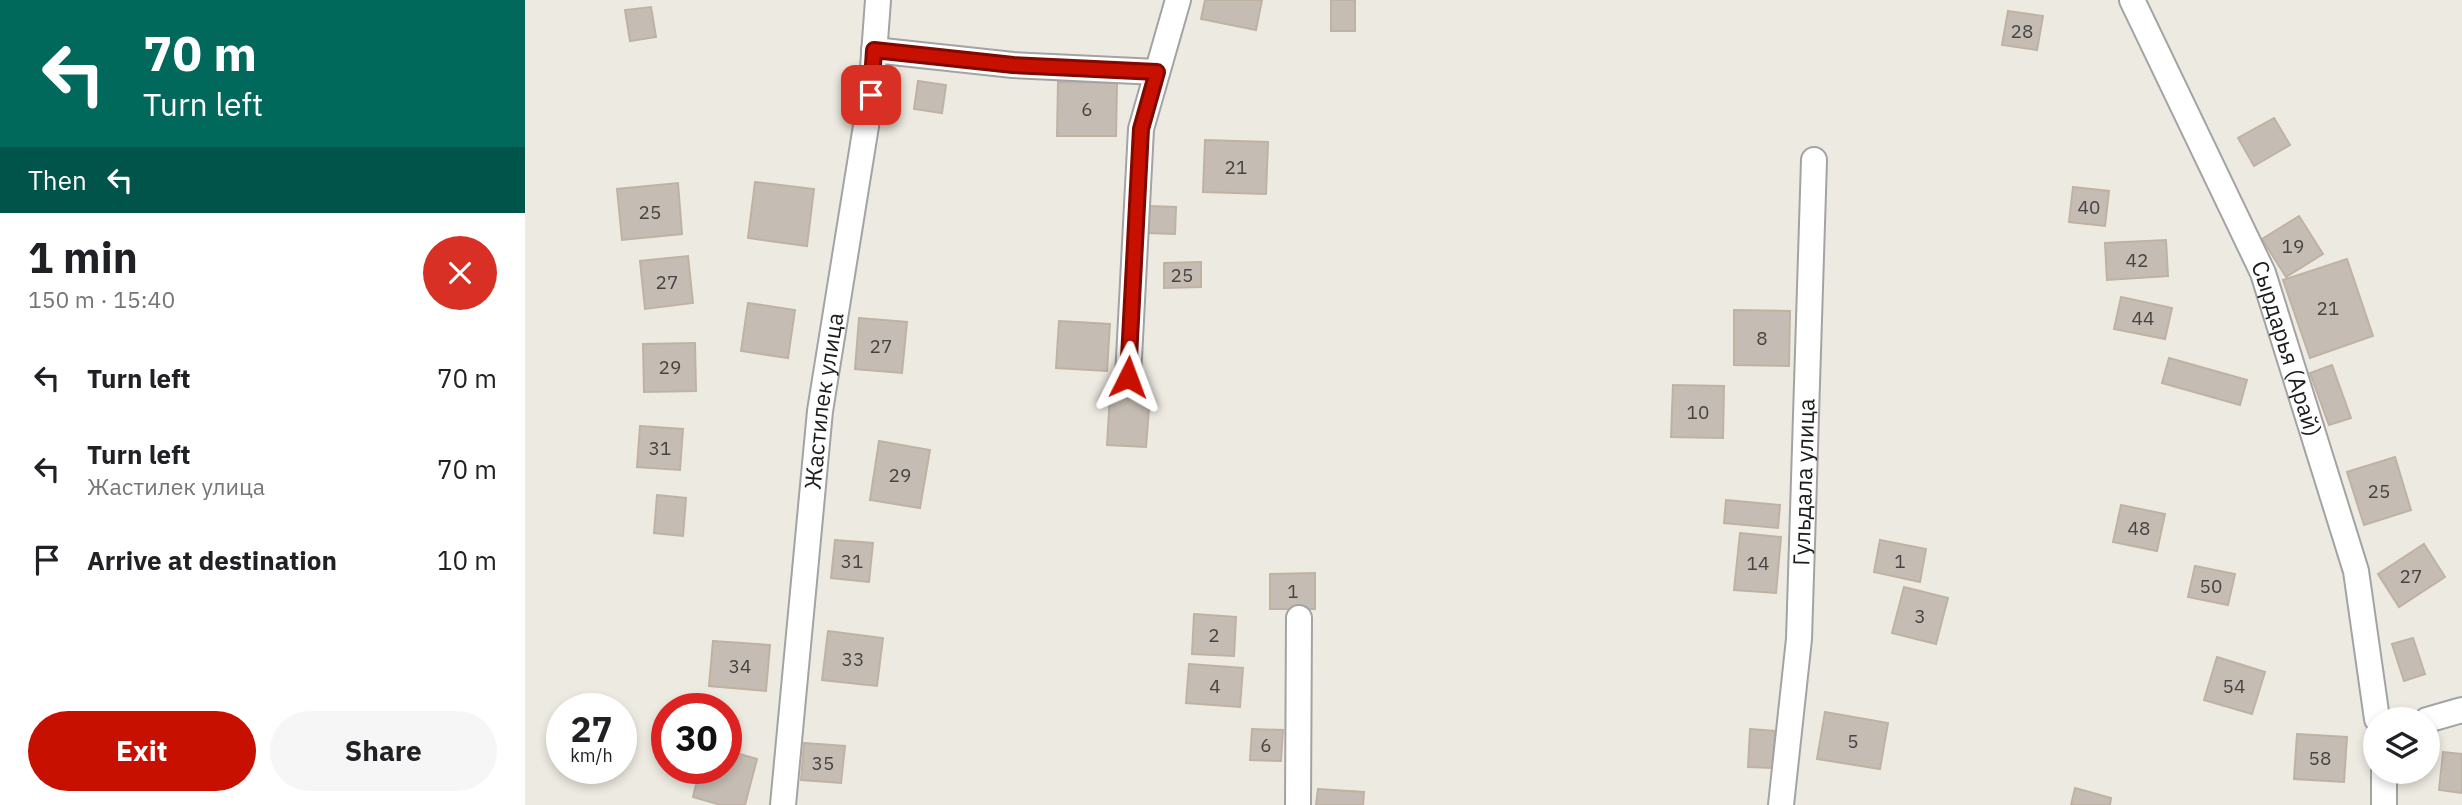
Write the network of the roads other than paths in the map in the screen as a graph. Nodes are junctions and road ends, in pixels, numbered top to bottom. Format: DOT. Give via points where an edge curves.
graph roads {
  1 [pos="878,0"];
  2 [pos="1178,0"];
  3 [pos="2132,0"];
  4 [pos="874,50"];
  5 [pos="1157,72"];
  6 [pos="1814,160"];
  7 [pos="1128,377"];
  8 [pos="1299,618"];
  9 [pos="2375,707"];
  10 [pos="2462,710"];
  11 [pos="2440,716"];
  12 [pos="2384,784"];
  13 [pos="783,805"];
  14 [pos="1298,805"];
  15 [pos="1781,805"];
  16 [pos="2384,805"];
  1 -- 4 [label="street, Жастилек улица"];
  2 -- 5 [label="street"];
  3 -- 9 [label="street, Сырдарья (Арай)" via="2263,273 2356,571"];
  4 -- 5 [label="street" via="1013,65"];
  4 -- 13 [label="street, Жастилек улица" via="871,95 820,411"];
  5 -- 7 [label="street" via="1141,129"];
  6 -- 15 [label="street, Гульдала улица" via="1799,639"];
  8 -- 14 [label="street"];
  10 -- 11 [label="street"];
  12 -- 16 [label="street"];
}
